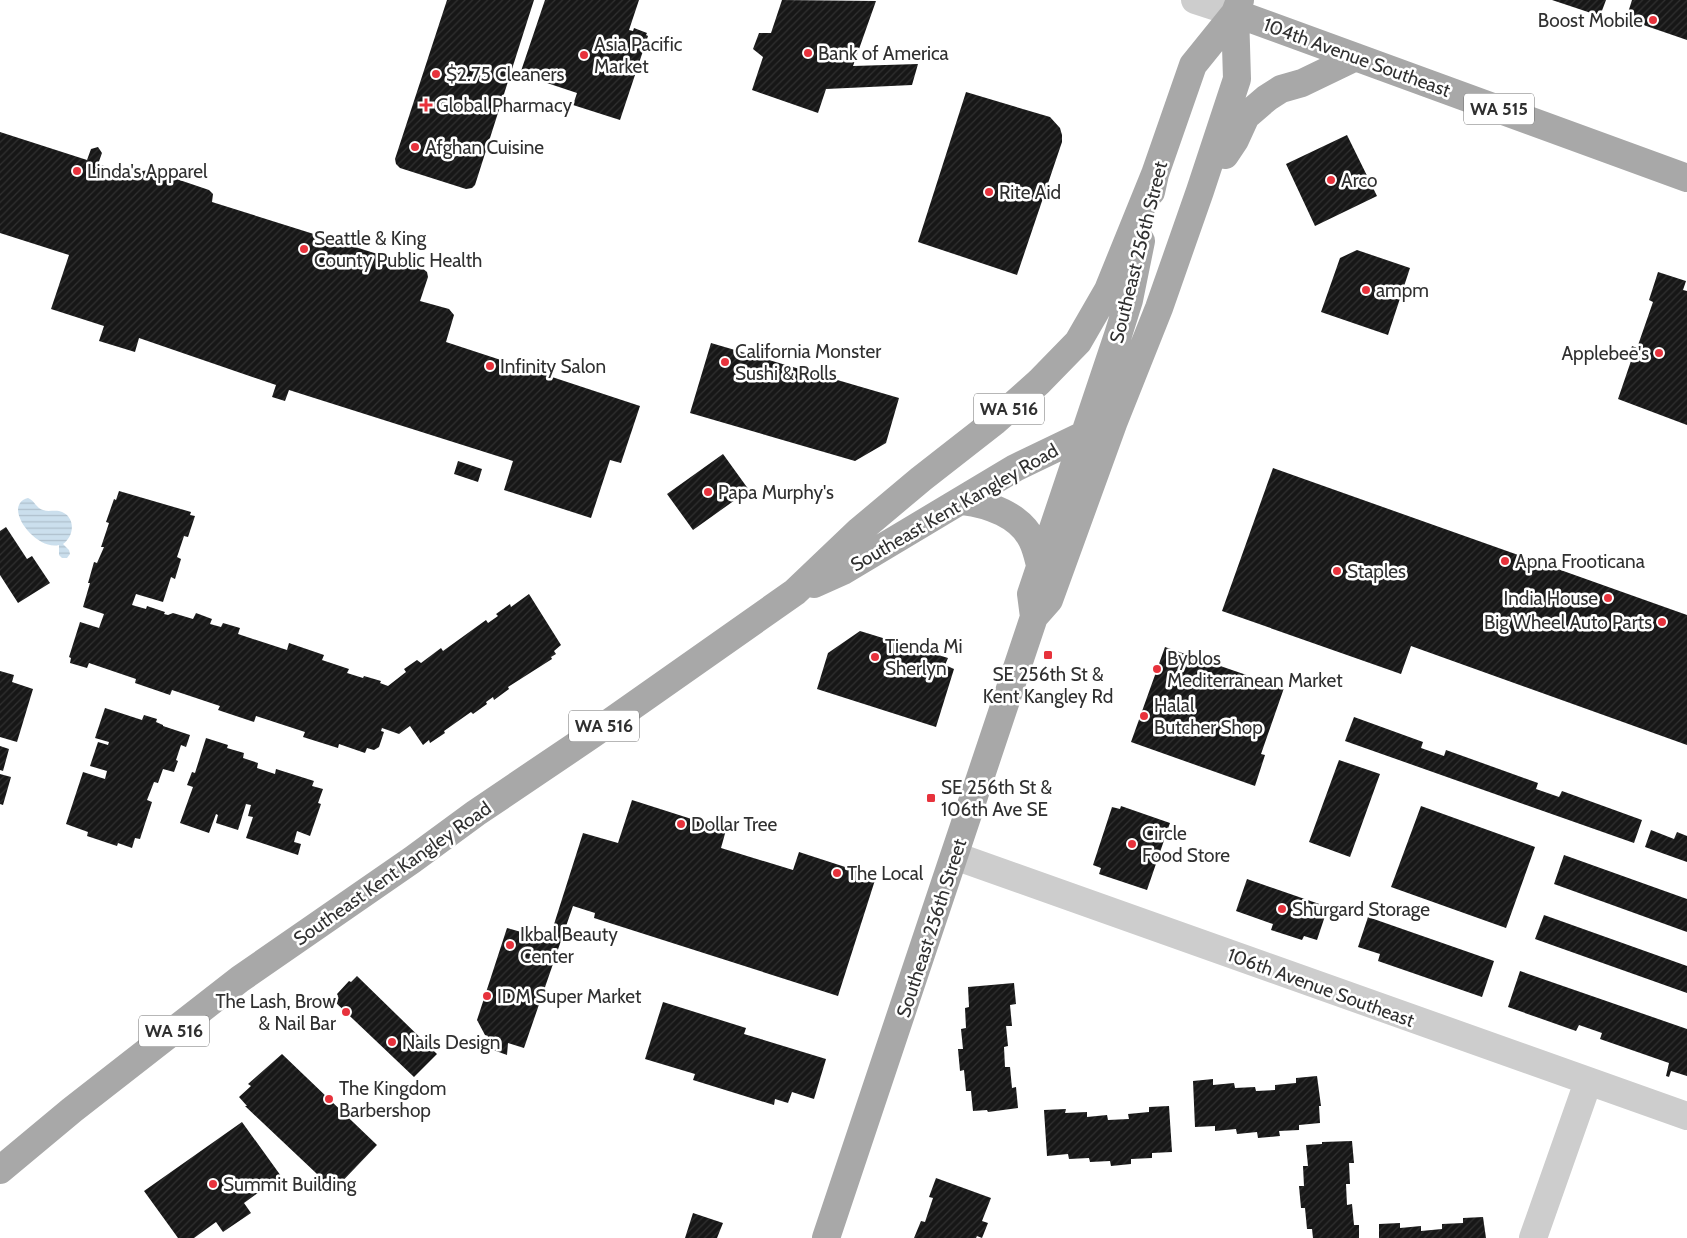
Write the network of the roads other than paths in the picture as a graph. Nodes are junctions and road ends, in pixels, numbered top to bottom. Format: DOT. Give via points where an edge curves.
graph roads {
  1 [pos="1195,0"];
  2 [pos="1238,6"];
  3 [pos="1356,57"];
  4 [pos="1155,174"];
  5 [pos="1687,178"];
  6 [pos="1200,191"];
  7 [pos="1114,421"];
  8 [pos="1086,434"];
  9 [pos="960,448"];
  10 [pos="963,501"];
  11 [pos="867,556"];
  12 [pos="1040,566"];
  13 [pos="795,592"];
  14 [pos="1034,617"];
  15 [pos="955,856"];
  16 [pos="1588,1082"];
  17 [pos="1687,1116"];
  18 [pos="0,1170"];
  19 [pos="826,1238"];
  20 [pos="1533,1238"];
  1 -- 2 [label="street, 104th Avenue Southeast"];
  2 -- 3 [label="main road, 104th Avenue Southeast / WA 515"];
  2 -- 4 [label="main road, Southeast 256th Street / WA 516" via="1193,65"];
  2 -- 6 [label="main road, Southeast 256th Street" via="1237,79"];
  3 -- 5 [label="main road, 104th Avenue Southeast / WA 515"];
  3 -- 6 [label="main road" via="1281,90 1246,116 1235,140"];
  4 -- 8 [label="main road, Southeast 256th Street / WA 516" via="1129,300"];
  4 -- 9 [label="main road, Southeast Kent Kangley Road / WA 516" via="1108,290 1078,342 1039,382"];
  6 -- 7 [label="main road, Southeast 256th Street"];
  7 -- 8 [label="main road, Southeast Kent Kangley Road / WA 516"];
  7 -- 14 [label="main road, Southeast 256th Street" via="1049,600"];
  8 -- 10 [label="main road, Southeast Kent Kangley Road / WA 516" via="1015,468"];
  8 -- 12 [label="main road, Southeast 256th Street"];
  9 -- 11 [label="main road" via="964,454 959,468 872,541"];
  9 -- 13 [label="main road, Southeast Kent Kangley Road / WA 516" via="859,532"];
  10 -- 11 [label="main road, Southeast Kent Kangley Road / WA 516"];
  10 -- 12 [label="main road" via="995,508 1020,523 1031,539"];
  11 -- 13 [label="main road, Southeast Kent Kangley Road / WA 516" via="843,571"];
  12 -- 14 [label="main road, Southeast 256th Street" via="1031,594"];
  13 -- 18 [label="main road, Southeast Kent Kangley Road / WA 516" via="240,979"];
  14 -- 15 [label="main road, Southeast 256th Street"];
  15 -- 16 [label="street, 106th Avenue Southeast"];
  15 -- 19 [label="main road, Southeast 256th Street"];
  16 -- 17 [label="street, 106th Avenue Southeast"];
  16 -- 20 [label="street"];
}
